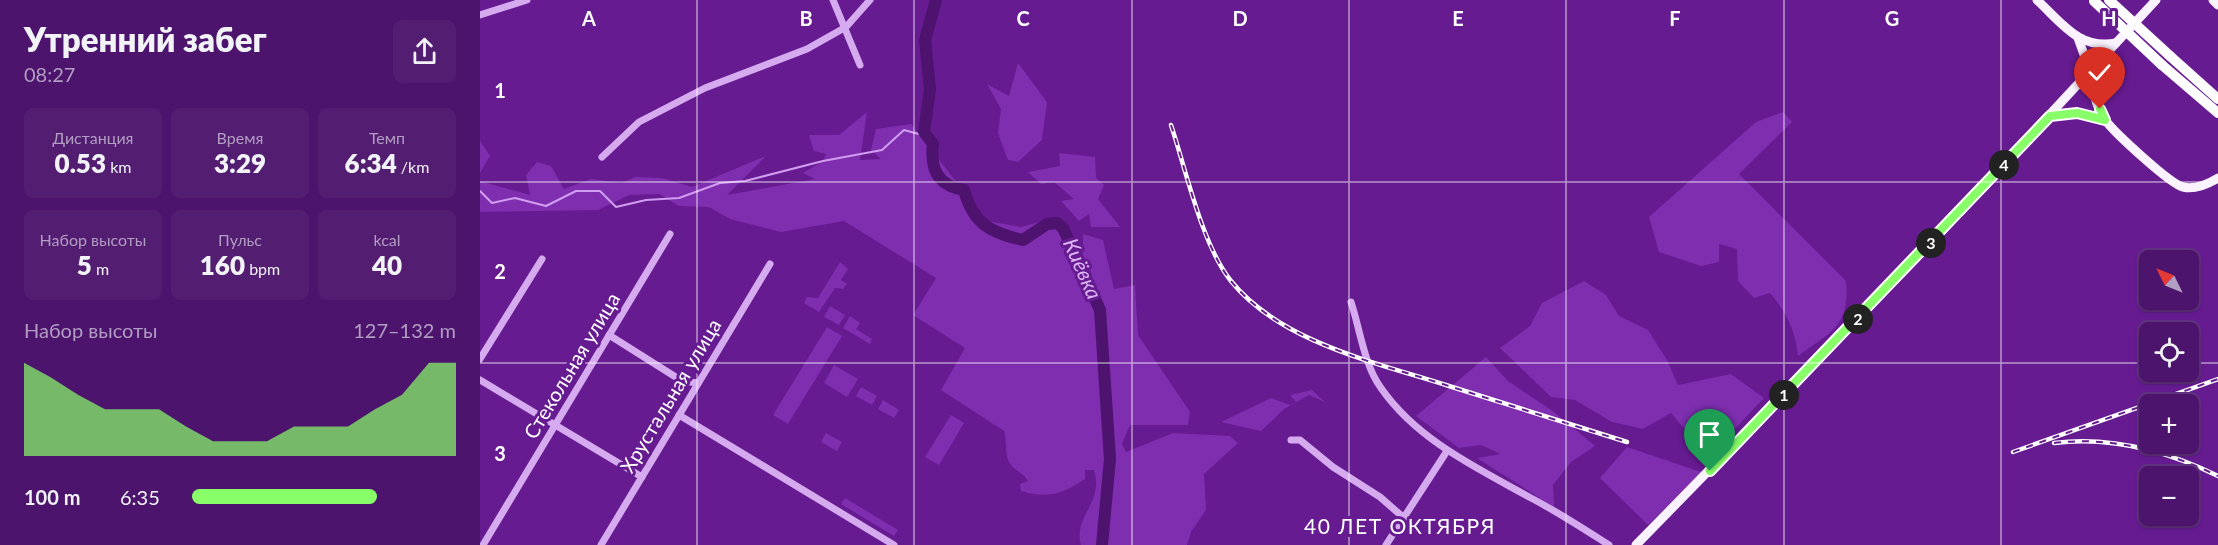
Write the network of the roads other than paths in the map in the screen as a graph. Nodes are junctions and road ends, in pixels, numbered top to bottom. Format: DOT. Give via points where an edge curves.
graph roads {
  1 [pos="526,0"];
  2 [pos="833,0"];
  3 [pos="870,0"];
  4 [pos="2037,0"];
  5 [pos="2109,0"];
  6 [pos="2156,0"];
  7 [pos="2213,0"];
  8 [pos="2094,1"];
  9 [pos="2218,5"];
  10 [pos="480,15"];
  11 [pos="846,27"];
  12 [pos="2078,38"];
  13 [pos="2116,43"];
  14 [pos="860,65"];
  15 [pos="2096,66"];
  16 [pos="2084,79"];
  17 [pos="2218,99"];
  18 [pos="2218,113"];
  19 [pos="2050,116"];
  20 [pos="2105,120"];
  21 [pos="602,157"];
  22 [pos="2218,178"];
  23 [pos="670,234"];
  24 [pos="542,259"];
  25 [pos="770,264"];
  26 [pos="1352,302"];
  27 [pos="609,335"];
  28 [pos="480,359"];
  29 [pos="480,380"];
  30 [pos="698,383"];
  31 [pos="680,415"];
  32 [pos="555,425"];
  33 [pos="1291,440"];
  34 [pos="1448,451"];
  35 [pos="642,477"];
  36 [pos="1404,518"];
  37 [pos="483,545"];
  38 [pos="601,545"];
  39 [pos="894,545"];
  40 [pos="1386,545"];
  41 [pos="1610,545"];
  42 [pos="1636,545"];
  1 -- 10 [label="street"];
  2 -- 11 [label="street"];
  3 -- 11 [label="street"];
  4 -- 12 [label="main road"];
  5 -- 17 [label="highway, bridge"];
  6 -- 13 [label="main road"];
  7 -- 9 [label="main road"];
  8 -- 18 [label="highway, bridge"];
  11 -- 14 [label="street"];
  11 -- 21 [label="street" via="807,49 705,88 639,122"];
  12 -- 13 [label="main road" via="2097,45"];
  12 -- 16 [label="main road" via="2086,60"];
  13 -- 15 [label="main road"];
  15 -- 16 [label="main road"];
  15 -- 20 [label="main road" via="2093,87"];
  16 -- 19 [label="main road"];
  19 -- 20 [label="main road" via="2077,113"];
  19 -- 42 [label="main road"];
  20 -- 22 [label="main road" via="2177,185 2199,187"];
  23 -- 27 [label="street, Стекольная улица"];
  24 -- 28 [label="street"];
  25 -- 30 [label="street, Хрустальная улица"];
  26 -- 34 [label="street" via="1380,387 1406,418"];
  27 -- 30 [label="street" via="682,381"];
  27 -- 32 [label="street, Стекольная улица"];
  29 -- 32 [label="street"];
  30 -- 31 [label="street, Хрустальная улица"];
  31 -- 35 [label="street, Хрустальная улица"];
  31 -- 39 [label="street"];
  32 -- 35 [label="street"];
  32 -- 37 [label="street, Стекольная улица"];
  33 -- 36 [label="street" via="1300,440"];
  34 -- 36 [label="street"];
  34 -- 41 [label="street"];
  35 -- 38 [label="street, Хрустальная улица"];
  36 -- 40 [label="street"];
}
